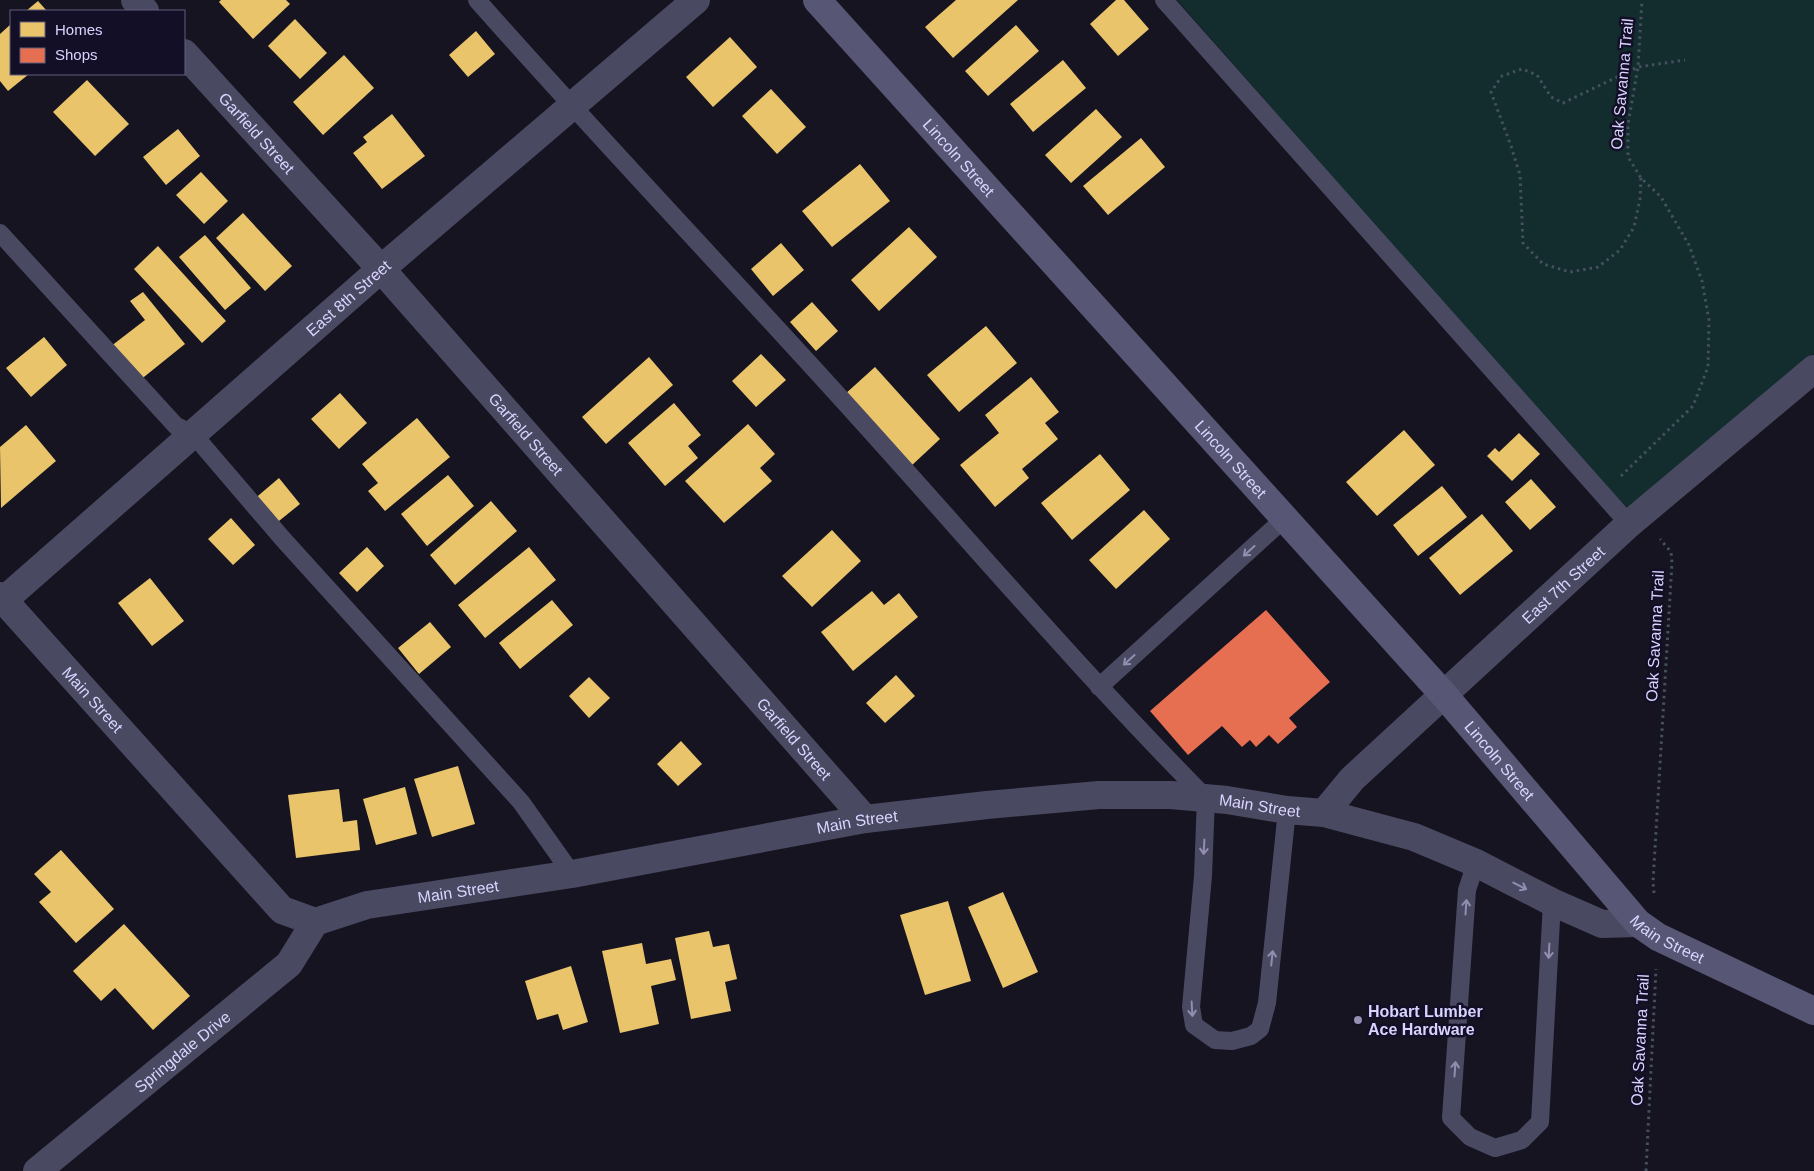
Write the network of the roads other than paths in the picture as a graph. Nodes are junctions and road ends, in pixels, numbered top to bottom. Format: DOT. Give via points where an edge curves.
graph roads {
  1 [pos="135,0"];
  2 [pos="477,0"];
  3 [pos="696,0"];
  4 [pos="817,0"];
  5 [pos="1164,0"];
  6 [pos="144,10"];
  7 [pos="185,54"];
  8 [pos="571,106"];
  9 [pos="0,233"];
  10 [pos="381,269"];
  11 [pos="1814,369"];
  12 [pos="193,434"];
  13 [pos="1285,518"];
  14 [pos="1635,520"];
  15 [pos="2,598"];
  16 [pos="1099,687"];
  17 [pos="1444,695"];
  18 [pos="1206,798"];
  19 [pos="1287,810"];
  20 [pos="1324,813"];
  21 [pos="865,819"];
  22 [pos="1476,863"];
  23 [pos="572,874"];
  24 [pos="1552,902"];
  25 [pos="315,922"];
  26 [pos="1648,930"];
  27 [pos="1814,1011"];
  28 [pos="37,1171"];
  1 -- 6 [label="street"];
  2 -- 8 [label="lane"];
  3 -- 8 [label="street, East 8th Street"];
  4 -- 13 [label="main road, Lincoln Street"];
  5 -- 14 [label="lane"];
  7 -- 10 [label="street, Garfield Street"];
  8 -- 10 [label="street, East 8th Street"];
  8 -- 16 [label="lane" via="848,406"];
  9 -- 12 [label="lane" via="176,426"];
  10 -- 12 [label="street, East 8th Street"];
  10 -- 21 [label="street, Garfield Street"];
  11 -- 14 [label="street, East 7th Street"];
  12 -- 15 [label="street, East 8th Street"];
  12 -- 23 [label="lane" via="282,538 521,802"];
  13 -- 16 [label="lane, one-way"];
  13 -- 17 [label="main road, Lincoln Street"];
  14 -- 17 [label="street, East 7th Street"];
  15 -- 25 [label="street, Main Street" via="282,910"];
  16 -- 18 [label="lane"];
  17 -- 20 [label="street, East 7th Street" via="1352,779"];
  17 -- 26 [label="main road, Lincoln Street"];
  18 -- 19 [label="street, Main Street"];
  18 -- 19 [label="lane, one-way" via="1192,1007 1194,1025 1215,1040 1232,1041 1251,1036 1260,1029 1267,1003"];
  18 -- 21 [label="street, Main Street" via="1171,794 1100,795"];
  19 -- 20 [label="street, Main Street"];
  20 -- 22 [label="street, Main Street" via="1414,837"];
  21 -- 23 [label="street, Main Street"];
  22 -- 24 [label="street, Main Street, one-way"];
  24 -- 22 [label="lane, one-way" via="1540,1122 1522,1140 1495,1148 1470,1137 1451,1118 1467,890"];
  23 -- 25 [label="street, Main Street" via="367,905"];
  24 -- 26 [label="street, Main Street" via="1602,924"];
  25 -- 28 [label="street, Springdale Drive" via="288,964"];
  26 -- 27 [label="main road, Main Street"];
}
